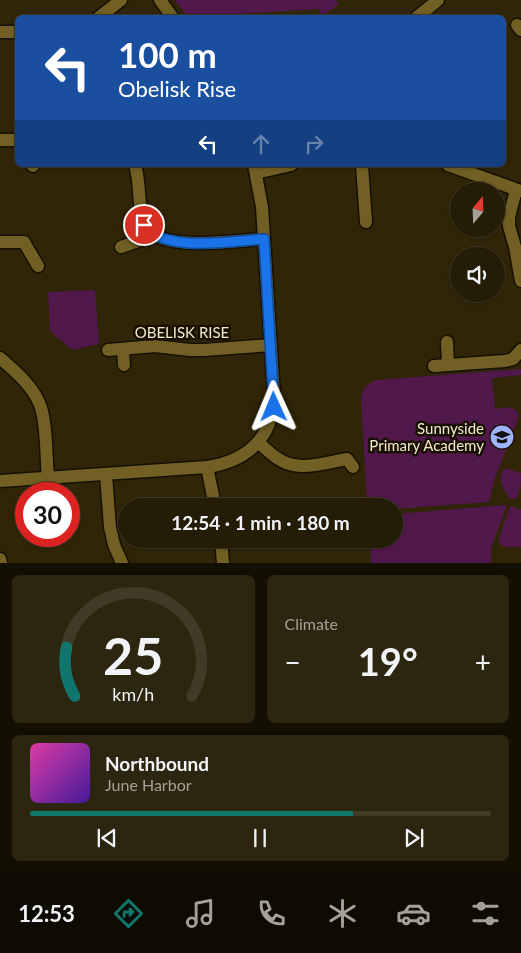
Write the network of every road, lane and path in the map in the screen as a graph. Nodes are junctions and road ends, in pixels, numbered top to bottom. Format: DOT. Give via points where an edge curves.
graph roads {
  1 [pos="121,0"];
  2 [pos="160,0"];
  3 [pos="438,0"];
  4 [pos="102,15"];
  5 [pos="171,15"];
  6 [pos="420,15"];
  7 [pos="0,32"];
  8 [pos="15,32"];
  9 [pos="0,140"];
  10 [pos="15,140"];
  11 [pos="136,167"];
  12 [pos="273,167"];
  13 [pos="362,167"];
  14 [pos="454,167"];
  15 [pos="255,169"];
  16 [pos="518,190"];
  17 [pos="366,222"];
  18 [pos="148,231"];
  19 [pos="264,239"];
  20 [pos="0,242"];
  21 [pos="121,247"];
  22 [pos="38,266"];
  23 [pos="521,281"];
  24 [pos="447,342"];
  25 [pos="271,345"];
  26 [pos="122,349"];
  27 [pos="108,350"];
  28 [pos="521,350"];
  29 [pos="0,358"];
  30 [pos="124,365"];
  31 [pos="448,365"];
  32 [pos="434,366"];
  33 [pos="258,442"];
  34 [pos="351,459"];
  35 [pos="207,467"];
  36 [pos="106,475"];
  37 [pos="48,478"];
  38 [pos="0,481"];
  39 [pos="213,498"];
  40 [pos="222,548"];
  41 [pos="0,559"];
  42 [pos="1,563"];
  43 [pos="122,563"];
  44 [pos="223,563"];
  1 -- 4 [label="street"];
  2 -- 5 [label="street"];
  3 -- 6 [label="street"];
  7 -- 8 [label="street"];
  9 -- 10 [label="street"];
  11 -- 18 [label="street" via="140,209"];
  12 -- 15 [label="street"];
  13 -- 17 [label="street"];
  14 -- 16 [label="street"];
  15 -- 19 [label="street"];
  16 -- 23 [label="street" via="508,226"];
  18 -- 19 [label="street" via="165,240 185,243"];
  18 -- 21 [label="street" via="138,241"];
  19 -- 25 [label="street"];
  20 -- 22 [label="street" via="24,242"];
  24 -- 31 [label="street"];
  25 -- 26 [label="street, OBELISK RISE" via="204,350 155,346"];
  25 -- 33 [label="street" via="274,407"];
  26 -- 27 [label="street, OBELISK RISE"];
  26 -- 30 [label="street, OBELISK RISE"];
  28 -- 31 [label="street" via="513,359 504,361"];
  29 -- 37 [label="street" via="23,379 40,403"];
  31 -- 32 [label="street"];
  33 -- 34 [label="street" via="278,459 296,466"];
  33 -- 35 [label="street" via="230,462"];
  35 -- 36 [label="street"];
  35 -- 39 [label="street"];
  36 -- 37 [label="street"];
  36 -- 43 [label="street" via="110,527"];
  37 -- 38 [label="street"];
  40 -- 44 [label="street"];
  41 -- 42 [label="street"];
}
